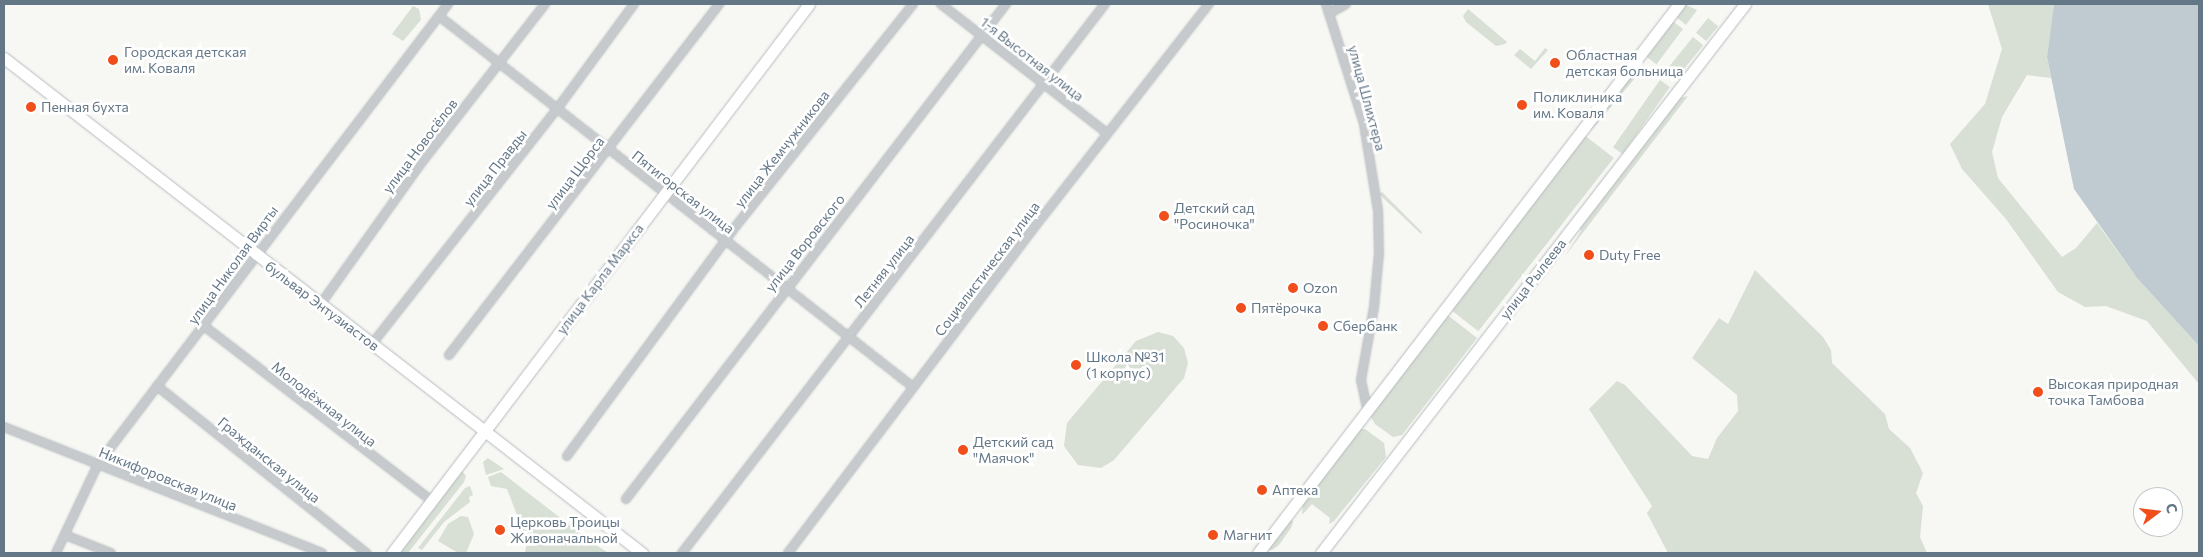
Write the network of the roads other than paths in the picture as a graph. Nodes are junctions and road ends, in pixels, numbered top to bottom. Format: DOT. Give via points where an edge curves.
graph roads {
  1 [pos="448,4"];
  2 [pos="545,4"];
  3 [pos="634,4"];
  4 [pos="719,4"];
  5 [pos="808,4"];
  6 [pos="913,4"];
  7 [pos="942,4"];
  8 [pos="1006,4"];
  9 [pos="1105,4"];
  10 [pos="1209,4"];
  11 [pos="1326,4"];
  12 [pos="1346,4"];
  13 [pos="1679,4"];
  14 [pos="1744,4"];
  15 [pos="1330,13"];
  16 [pos="439,16"];
  17 [pos="982,35"];
  18 [pos="4,58"];
  19 [pos="499,63"];
  20 [pos="1044,84"];
  21 [pos="557,109"];
  22 [pos="1107,133"];
  23 [pos="609,150"];
  24 [pos="665,193"];
  25 [pos="725,240"];
  26 [pos="257,256"];
  27 [pos="786,288"];
  28 [pos="320,305"];
  29 [pos="204,326"];
  30 [pos="849,336"];
  31 [pos="372,344"];
  32 [pos="448,355"];
  33 [pos="156,386"];
  34 [pos="913,386"];
  35 [pos="1367,409"];
  36 [pos="6,427"];
  37 [pos="484,432"];
  38 [pos="4,438"];
  39 [pos="567,456"];
  40 [pos="98,464"];
  41 [pos="626,499"];
  42 [pos="431,500"];
  43 [pos="65,535"];
  44 [pos="56,553"];
  45 [pos="111,553"];
  46 [pos="322,553"];
  47 [pos="366,553"];
  48 [pos="392,553"];
  49 [pos="642,553"];
  50 [pos="682,553"];
  51 [pos="788,553"];
  52 [pos="1258,553"];
  53 [pos="1321,553"];
  1 -- 16 [label="street, улица Николая Вирты"];
  2 -- 19 [label="street, улица Новосёлов"];
  3 -- 21 [label="street, улица Правды"];
  4 -- 23 [label="street, улица Щорса"];
  5 -- 24 [label="main road, улица Карла Маркса"];
  6 -- 25 [label="street, улица Жемчужникова"];
  7 -- 17 [label="street, 1-я Высотная улица"];
  8 -- 17 [label="street, улица Воровского"];
  9 -- 20 [label="street, Летняя улица"];
  10 -- 22 [label="street, Социалистическая улица"];
  11 -- 15 [label="street, улица Шлихтера"];
  12 -- 15 [label="street"];
  13 -- 35 [label="main road"];
  14 -- 53 [label="main road, улица Рылеева"];
  15 -- 35 [label="street, улица Шлихтера" via="1364,124 1378,210 1379,254 1374,307 1360,380"];
  16 -- 19 [label="street, Пятигорская улица"];
  16 -- 26 [label="street, улица Николая Вирты" via="278,224"];
  17 -- 20 [label="street, 1-я Высотная улица"];
  17 -- 27 [label="street, улица Воровского"];
  18 -- 26 [label="main road, бульвар Энтузиастов"];
  19 -- 21 [label="street, Пятигорская улица"];
  19 -- 28 [label="street, улица Новосёлов" via="419,166"];
  20 -- 22 [label="street, 1-я Высотная улица"];
  20 -- 30 [label="street, Летняя улица"];
  21 -- 23 [label="street, Пятигорская улица"];
  21 -- 31 [label="street, улица Правды"];
  22 -- 34 [label="street, Социалистическая улица"];
  23 -- 24 [label="street, Пятигорская улица"];
  23 -- 32 [label="street, улица Щорса"];
  24 -- 25 [label="street, Пятигорская улица"];
  24 -- 37 [label="main road, улица Карла Маркса"];
  25 -- 27 [label="street, Пятигорская улица"];
  25 -- 39 [label="street, улица Жемчужникова"];
  26 -- 28 [label="main road, бульвар Энтузиастов"];
  26 -- 29 [label="street, улица Николая Вирты"];
  27 -- 30 [label="street, Пятигорская улица"];
  27 -- 41 [label="street, улица Воровского"];
  28 -- 31 [label="main road, бульвар Энтузиастов"];
  29 -- 33 [label="street, улица Николая Вирты"];
  29 -- 42 [label="street, Молодёжная улица"];
  30 -- 34 [label="street, Пятигорская улица"];
  30 -- 50 [label="street, Летняя улица"];
  31 -- 37 [label="main road, бульвар Энтузиастов"];
  33 -- 40 [label="street, улица Николая Вирты"];
  33 -- 47 [label="street, Гражданская улица"];
  34 -- 51 [label="street, Социалистическая улица"];
  35 -- 52 [label="main road"];
  36 -- 38 [label="street"];
  36 -- 40 [label="street, Никифоровская улица"];
  37 -- 42 [label="main road, улица Карла Маркса"];
  37 -- 49 [label="main road, бульвар Энтузиастов"];
  40 -- 43 [label="street, улица Николая Вирты"];
  40 -- 46 [label="street, Никифоровская улица"];
  42 -- 48 [label="main road, улица Карла Маркса"];
  43 -- 44 [label="street, улица Николая Вирты"];
  43 -- 45 [label="street"];
}
